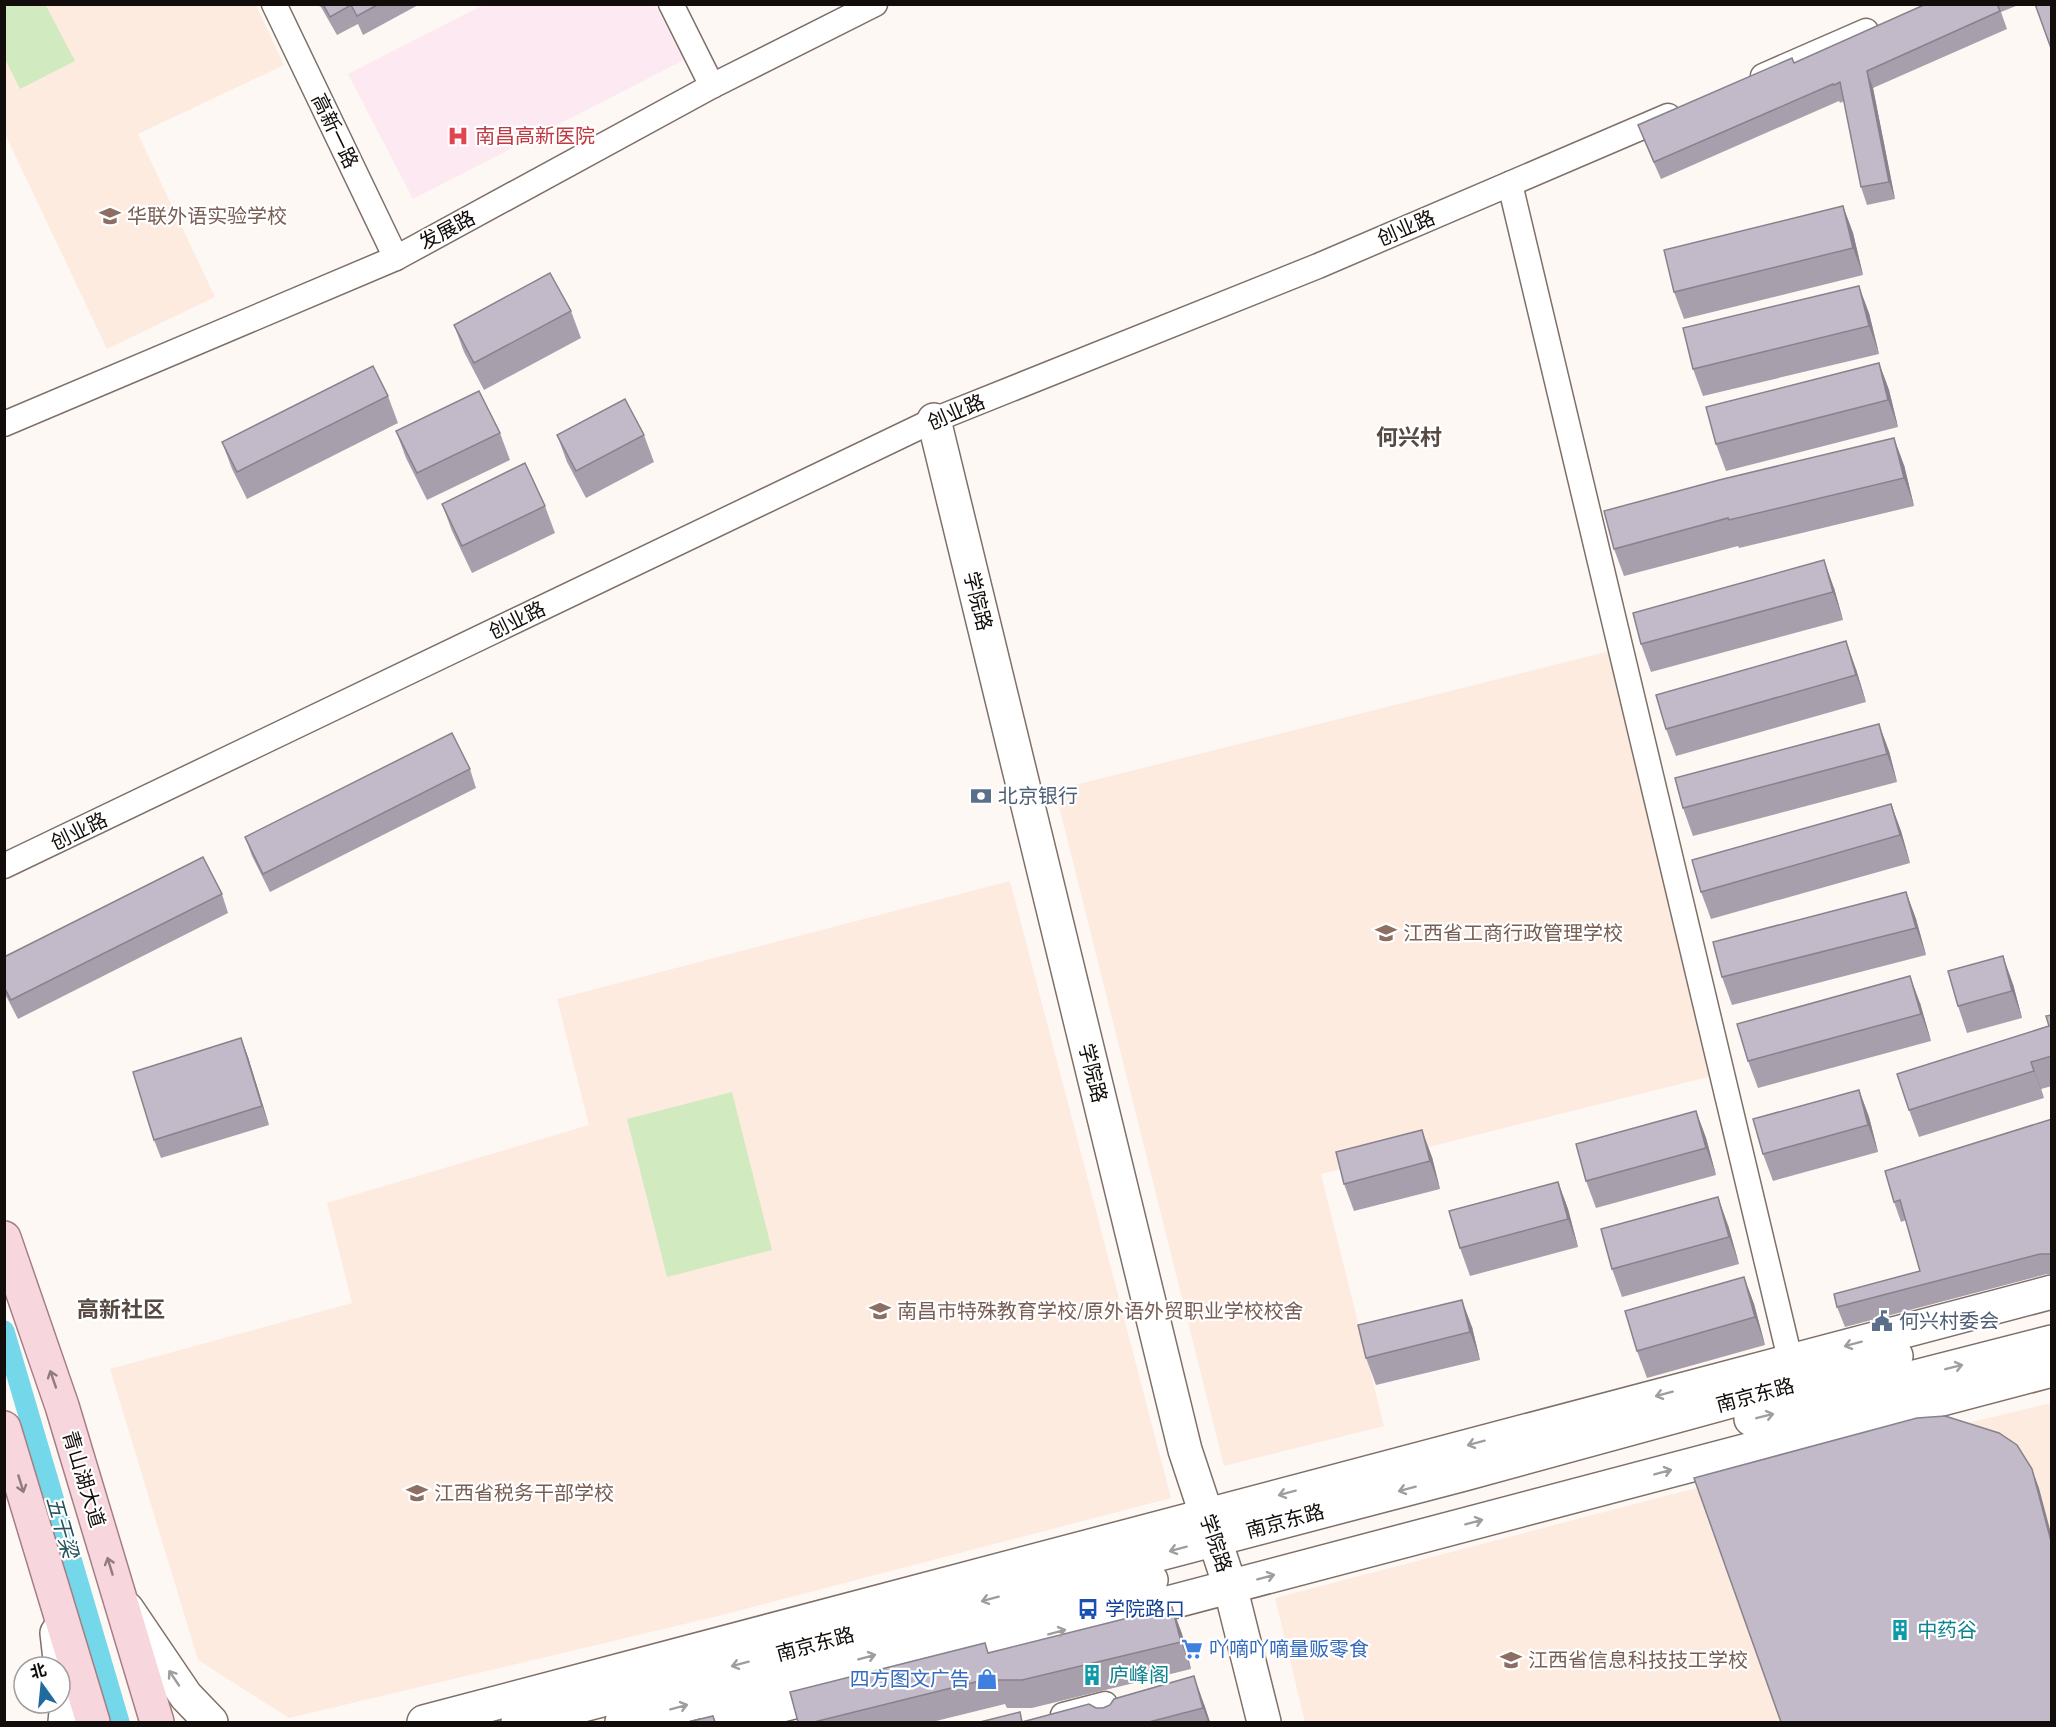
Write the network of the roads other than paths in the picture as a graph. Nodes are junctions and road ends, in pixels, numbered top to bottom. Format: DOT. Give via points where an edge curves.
graph roads {
  1 [pos="274,4"];
  2 [pos="670,4"];
  3 [pos="875,4"];
  4 [pos="1886,23"];
  5 [pos="1746,83"];
  6 [pos="712,87"];
  7 [pos="1692,106"];
  8 [pos="1509,184"];
  9 [pos="396,258"];
  10 [pos="934,420"];
  11 [pos="4,424"];
  12 [pos="4,866"];
  13 [pos="4,1238"];
  14 [pos="2052,1292"];
  15 [pos="2052,1314"];
  16 [pos="2052,1342"];
  17 [pos="2052,1370"];
  18 [pos="1793,1372"];
  19 [pos="4,1428"];
  20 [pos="1219,1550"];
  21 [pos="51,1581"];
  22 [pos="119,1598"];
  23 [pos="1044,1719"];
  24 [pos="65,1722"];
  25 [pos="93,1722"];
  26 [pos="156,1722"];
  27 [pos="212,1722"];
  28 [pos="424,1722"];
  29 [pos="518,1722"];
  30 [pos="622,1722"];
  31 [pos="716,1722"];
  32 [pos="1110,1722"];
  33 [pos="1264,1722"];
  1 -- 9 [label="street, 高新一路"];
  2 -- 6 [label="street"];
  3 -- 6 [label="street, 发展路"];
  4 -- 5 [label="street"];
  6 -- 9 [label="street, 发展路"];
  7 -- 8 [label="street, 创业路"];
  8 -- 10 [label="street, 创业路" via="1308,270"];
  8 -- 18 [label="street"];
  9 -- 11 [label="street, 发展路"];
  10 -- 12 [label="street, 创业路"];
  10 -- 20 [label="street, 学院路" via="1185,1450"];
  22 -- 13 [label="main road, 青山湖大道, one-way" via="62,1406"];
  14 -- 18 [label="street, one-way"];
  15 -- 18 [label="street, 南京东路"];
  20 -- 16 [label="street, 南京东路, one-way"];
  20 -- 17 [label="street, one-way"];
  18 -- 20 [label="street, 南京东路, one-way"];
  19 -- 21 [label="main road, one-way"];
  20 -- 28 [label="street"];
  20 -- 29 [label="street, 南京东路, one-way"];
  30 -- 20 [label="street, 南京东路, one-way"];
  31 -- 20 [label="street, one-way"];
  20 -- 33 [label="street, 学院路"];
  21 -- 24 [label="street"];
  21 -- 25 [label="main road"];
  22 -- 26 [label="main road, 青山湖大道"];
  27 -- 22 [label="street, one-way" via="186,1696"];
  23 -- 32 [label="street" via="1105,1704"];
}
